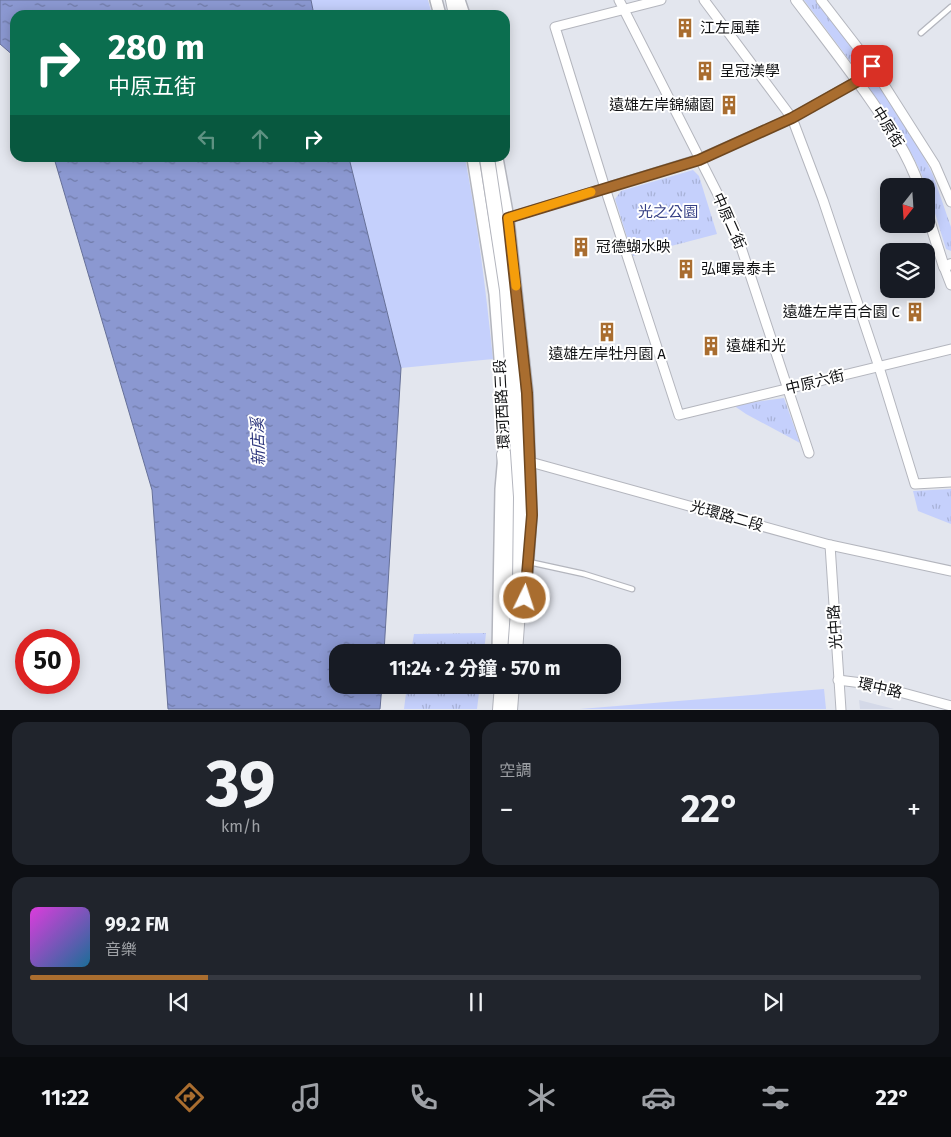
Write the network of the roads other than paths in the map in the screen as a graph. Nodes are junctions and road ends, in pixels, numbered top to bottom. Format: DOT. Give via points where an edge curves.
graph roads {
  1 [pos="661,0"];
  2 [pos="704,0"];
  3 [pos="796,0"];
  4 [pos="821,0"];
  5 [pos="621,4"];
  6 [pos="951,7"];
  7 [pos="921,33"];
  8 [pos="872,66"];
  9 [pos="858,81"];
  10 [pos="792,118"];
  11 [pos="699,160"];
  12 [pos="474,162"];
  13 [pos="488,162"];
  14 [pos="499,162"];
  15 [pos="916,178"];
  16 [pos="605,188"];
  17 [pos="951,202"];
  18 [pos="508,218"];
  19 [pos="935,233"];
  20 [pos="948,266"];
  21 [pos="951,285"];
  22 [pos="951,349"];
  23 [pos="878,367"];
  24 [pos="788,389"];
  25 [pos="809,453"];
  26 [pos="504,455"];
  27 [pos="530,462"];
  28 [pos="951,482"];
  29 [pos="830,545"];
  30 [pos="528,562"];
  31 [pos="951,572"];
  32 [pos="632,589"];
  33 [pos="498,644"];
  34 [pos="506,644"];
  35 [pos="516,644"];
  36 [pos="521,644"];
  37 [pos="838,680"];
  38 [pos="496,694"];
  39 [pos="501,694"];
  40 [pos="511,694"];
  41 [pos="517,694"];
  42 [pos="951,706"];
  43 [pos="495,710"];
  44 [pos="500,710"];
  45 [pos="510,710"];
  46 [pos="516,710"];
  47 [pos="841,710"];
  1 -- 5 [label="street"];
  2 -- 10 [label="street"];
  3 -- 9 [label="street, 中原街"];
  4 -- 8 [label="street"];
  5 -- 11 [label="street, 中原二街"];
  5 -- 16 [label="street" via="555,28"];
  6 -- 7 [label="lane"];
  8 -- 9 [label="street"];
  8 -- 17 [label="street" via="935,165"];
  9 -- 10 [label="street"];
  9 -- 15 [label="street, 中原街" via="892,131"];
  10 -- 11 [label="street"];
  10 -- 23 [label="street"];
  11 -- 16 [label="street"];
  11 -- 24 [label="street, 中原二街" via="734,226"];
  12 -- 26 [label="main road, 環河西路三段" via="495,294 504,410"];
  13 -- 35 [label="highway, bridge" via="507,290 521,497"];
  14 -- 18 [label="main road, 環河西路三段"];
  16 -- 18 [label="street"];
  16 -- 24 [label="street, 中原六街" via="679,415"];
  18 -- 27 [label="main road, 環河西路三段" via="527,393"];
  19 -- 20 [label="street"];
  20 -- 21 [label="street"];
  22 -- 23 [label="street, 中原六街"];
  23 -- 24 [label="street, 中原六街"];
  23 -- 28 [label="street" via="916,484"];
  24 -- 25 [label="street, 中原二街"];
  26 -- 27 [label="street, 光環路二段"];
  26 -- 33 [label="main road, 環河西路三段"];
  26 -- 34 [label="highway" via="510,504"];
  27 -- 29 [label="street, 光環路二段"];
  27 -- 30 [label="main road, 環河西路三段" via="532,515"];
  29 -- 31 [label="street, 光環路二段"];
  29 -- 37 [label="street, 光中路"];
  30 -- 32 [label="lane"];
  30 -- 36 [label="main road, 環河西路三段"];
  37 -- 42 [label="street, 環中路" via="870,684"];
  37 -- 47 [label="street, 光中路"];
  38 -- 43 [label="main road"];
  39 -- 44 [label="highway"];
  40 -- 45 [label="highway"];
  41 -- 46 [label="main road"];
}
